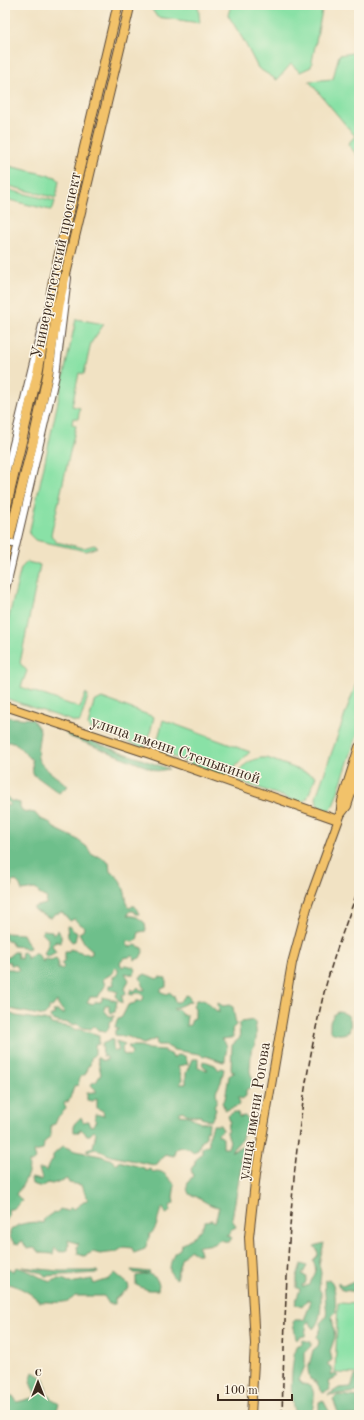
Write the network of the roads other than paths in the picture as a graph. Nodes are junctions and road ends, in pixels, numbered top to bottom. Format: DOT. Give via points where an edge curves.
graph roads {
  1 [pos="118,5"];
  2 [pos="130,5"];
  3 [pos="72,249"];
  4 [pos="54,277"];
  5 [pos="5,477"];
  6 [pos="5,512"];
  7 [pos="5,543"];
  8 [pos="15,545"];
  9 [pos="5,556"];
  10 [pos="5,594"];
  11 [pos="5,706"];
  12 [pos="359,747"];
  13 [pos="359,769"];
  14 [pos="339,818"];
  15 [pos="251,1415"];
  1 -- 4 [label="highway, Университетский проспект"];
  2 -- 3 [label="highway, Университетский проспект"];
  3 -- 8 [label="street, Университетский проспект" via="56,376"];
  3 -- 9 [label="highway, Университетский проспект" via="58,306 48,373 34,438"];
  4 -- 5 [label="street, Университетский проспект"];
  4 -- 6 [label="highway, Университетский проспект" via="38,371"];
  7 -- 8 [label="street, bridge"];
  8 -- 10 [label="street, Университетский проспект"];
  11 -- 14 [label="main road, улица имени Степыкиной"];
  12 -- 14 [label="main road"];
  13 -- 14 [label="main road" via="347,806"];
  14 -- 15 [label="main road, улица имени Рогова" via="308,904 292,963 256,1173 248,1237 255,1344"];
}
